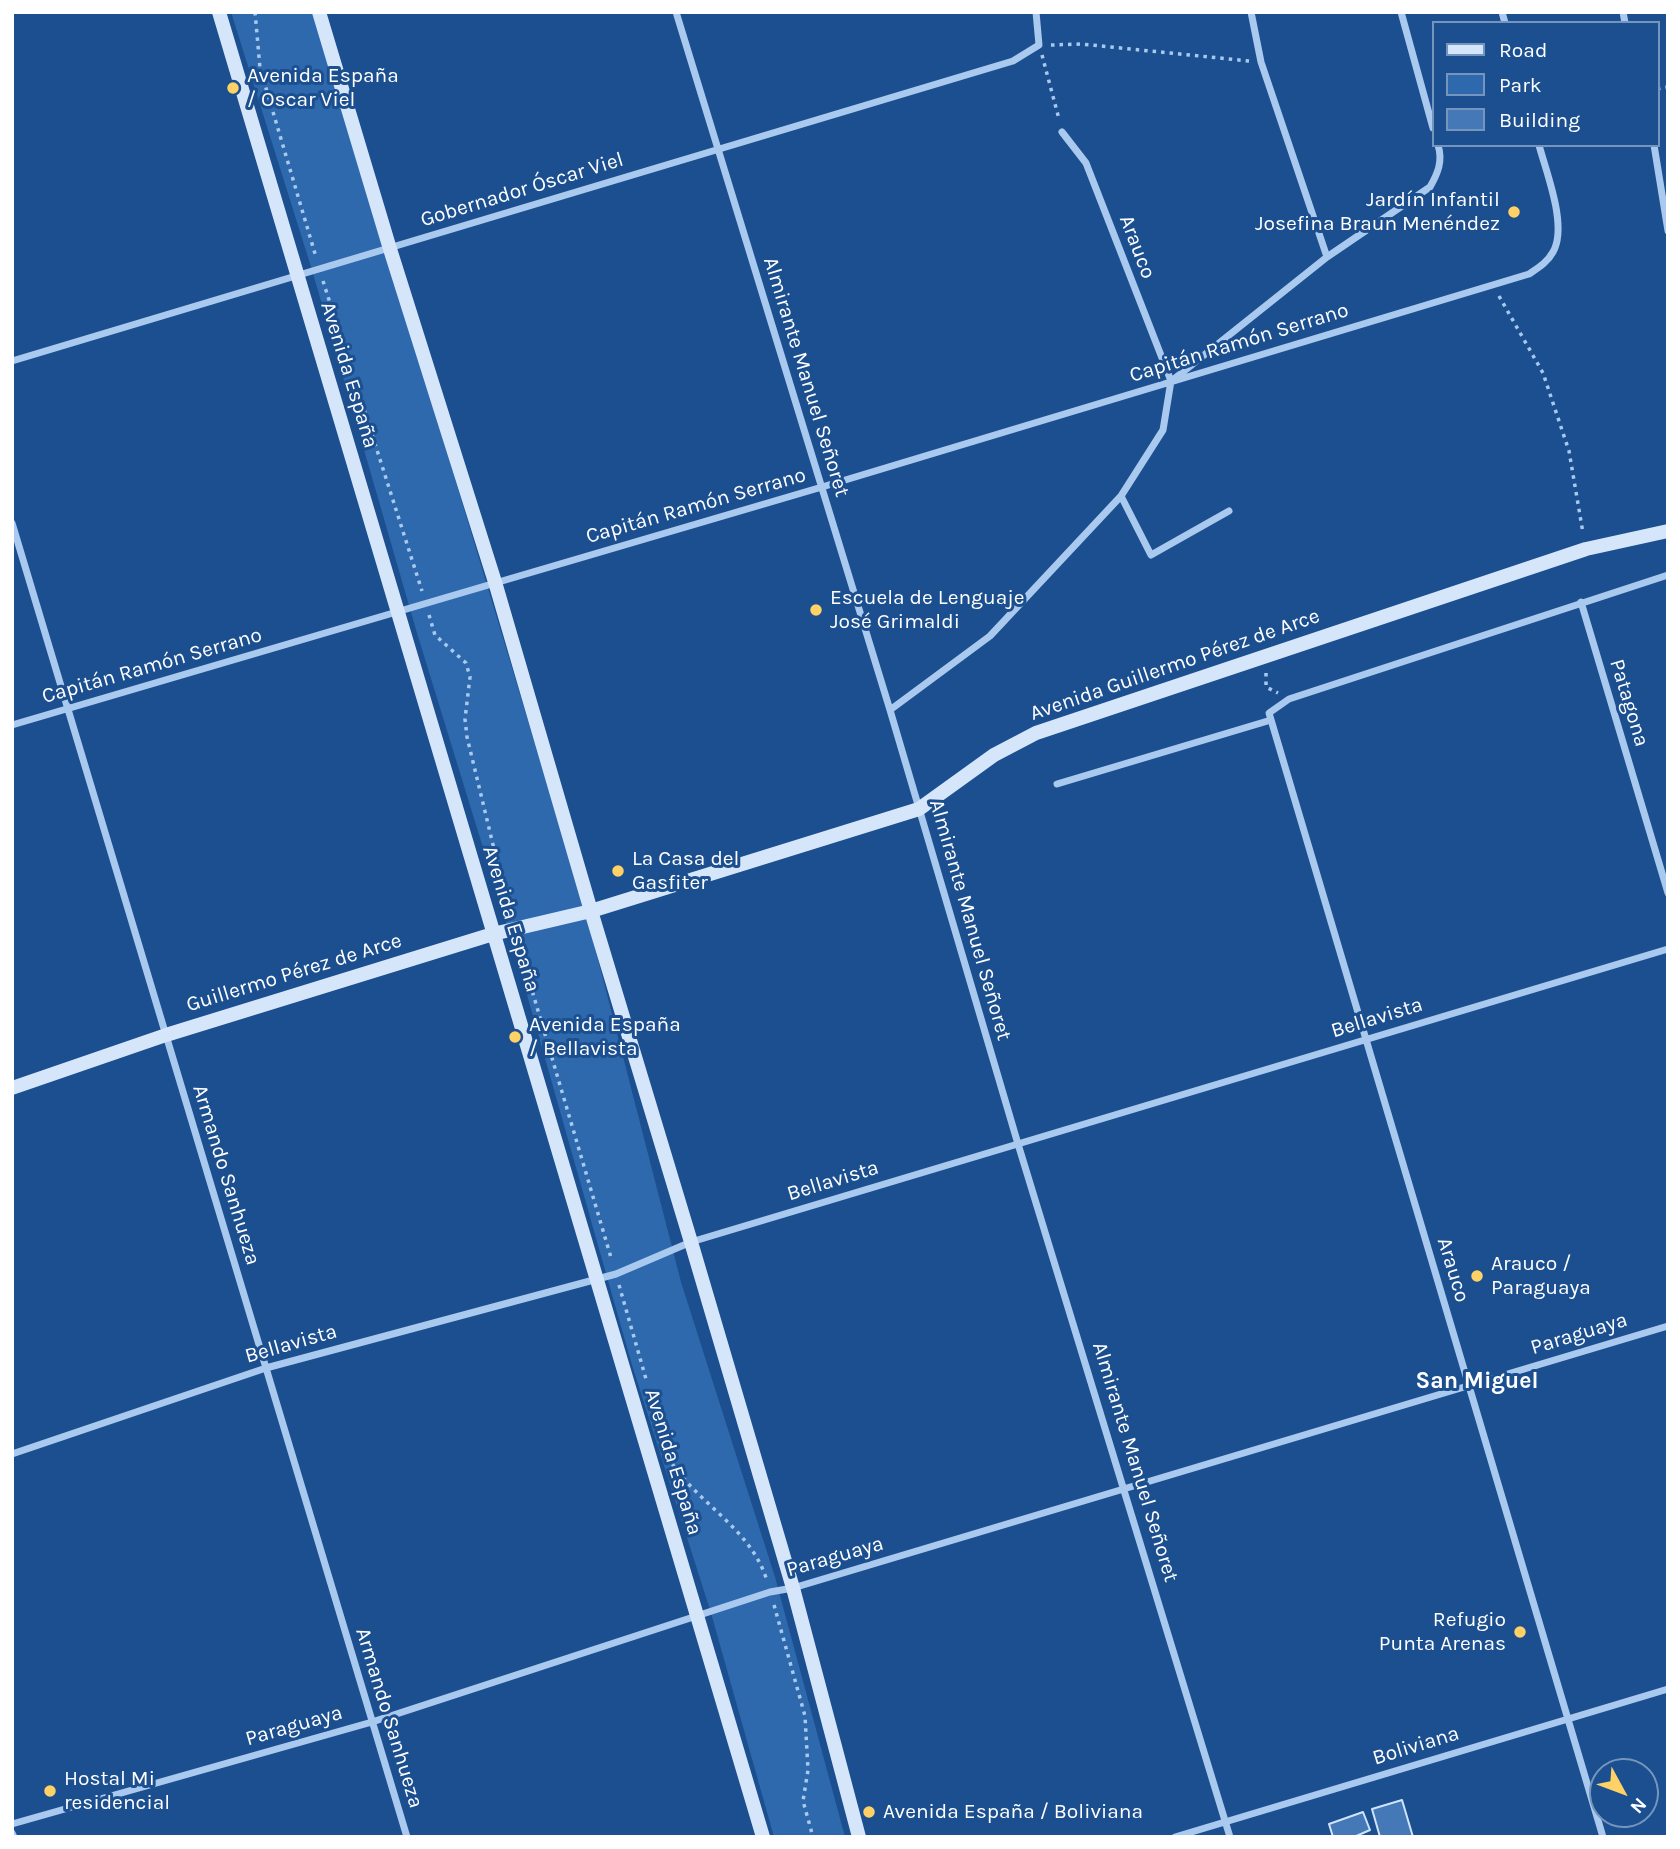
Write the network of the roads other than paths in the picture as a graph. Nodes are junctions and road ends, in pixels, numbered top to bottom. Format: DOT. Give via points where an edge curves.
graph roads {
  1 [pos="219,12"];
  2 [pos="319,12"];
  3 [pos="676,12"];
  4 [pos="1036,12"];
  5 [pos="1251,12"];
  6 [pos="1401,12"];
  7 [pos="1432,124"];
  8 [pos="1062,131"];
  9 [pos="1438,147"];
  10 [pos="1540,147"];
  11 [pos="1654,147"];
  12 [pos="718,149"];
  13 [pos="1668,231"];
  14 [pos="390,249"];
  15 [pos="1327,257"];
  16 [pos="297,276"];
  17 [pos="12,361"];
  18 [pos="1171,381"];
  19 [pos="822,487"];
  20 [pos="1121,496"];
  21 [pos="1229,511"];
  22 [pos="12,523"];
  23 [pos="1668,531"];
  24 [pos="1668,575"];
  25 [pos="495,582"];
  26 [pos="1581,602"];
  27 [pos="397,611"];
  28 [pos="68,708"];
  29 [pos="890,710"];
  30 [pos="1270,716"];
  31 [pos="12,725"];
  32 [pos="1057,784"];
  33 [pos="919,809"];
  34 [pos="1668,893"];
  35 [pos="591,911"];
  36 [pos="493,934"];
  37 [pos="1668,949"];
  38 [pos="166,1035"];
  39 [pos="1366,1040"];
  40 [pos="12,1088"];
  41 [pos="1018,1144"];
  42 [pos="691,1242"];
  43 [pos="596,1280"];
  44 [pos="1668,1326"];
  45 [pos="265,1368"];
  46 [pos="1469,1385"];
  47 [pos="12,1454"];
  48 [pos="1125,1488"];
  49 [pos="793,1588"];
  50 [pos="697,1617"];
  51 [pos="1668,1689"];
  52 [pos="1568,1719"];
  53 [pos="372,1722"];
  54 [pos="1226,1821"];
  55 [pos="12,1824"];
  56 [pos="407,1837"];
  57 [pos="763,1837"];
  58 [pos="859,1837"];
  59 [pos="1175,1837"];
  60 [pos="1230,1837"];
  61 [pos="1603,1837"];
  1 -- 16 [label="main road, Avenida España"];
  2 -- 14 [label="main road"];
  3 -- 12 [label="street, Almirante Manuel Señoret"];
  4 -- 12 [label="street, Gobernador Óscar Viel" via="1040,45 1013,61"];
  5 -- 15 [label="street" via="1261,62"];
  6 -- 7 [label="street"];
  8 -- 18 [label="street, Arauco" via="1086,163"];
  9 -- 15 [label="street" via="1441,157 1430,187"];
  10 -- 18 [label="street, Capitán Ramón Serrano" via="1558,227 1555,250 1529,274"];
  11 -- 13 [label="street"];
  12 -- 14 [label="street, Gobernador Óscar Viel"];
  12 -- 19 [label="street, Almirante Manuel Señoret"];
  14 -- 16 [label="street, Gobernador Óscar Viel"];
  14 -- 25 [label="main road"];
  15 -- 18 [label="street"];
  16 -- 17 [label="street, Gobernador Óscar Viel"];
  16 -- 27 [label="main road, Avenida España"];
  18 -- 19 [label="street, Capitán Ramón Serrano"];
  18 -- 20 [label="street" via="1163,430"];
  19 -- 25 [label="street, Capitán Ramón Serrano"];
  19 -- 29 [label="street, Almirante Manuel Señoret"];
  20 -- 21 [label="street" via="1151,555"];
  20 -- 29 [label="street" via="990,636"];
  22 -- 28 [label="street, Armando Sanhueza"];
  23 -- 33 [label="main road, Avenida Guillermo Pérez de Arce" via="1586,549 1036,733 994,755"];
  24 -- 26 [label="street"];
  25 -- 27 [label="street, Capitán Ramón Serrano"];
  25 -- 35 [label="main road"];
  26 -- 30 [label="street" via="1289,698"];
  26 -- 34 [label="street, Patagona"];
  27 -- 28 [label="street, Capitán Ramón Serrano"];
  27 -- 36 [label="main road, Avenida España"];
  28 -- 31 [label="street, Capitán Ramón Serrano"];
  28 -- 38 [label="street, Armando Sanhueza"];
  29 -- 33 [label="street, Almirante Manuel Señoret"];
  30 -- 32 [label="street"];
  30 -- 39 [label="street, Arauco"];
  33 -- 35 [label="main road, Avenida Guillermo Pérez de Arce"];
  33 -- 41 [label="street, Almirante Manuel Señoret"];
  35 -- 36 [label="main road, Guillermo Pérez de Arce"];
  35 -- 42 [label="main road"];
  36 -- 38 [label="main road, Guillermo Pérez de Arce"];
  36 -- 43 [label="main road, Avenida España"];
  37 -- 39 [label="street, Bellavista"];
  38 -- 40 [label="main road, Guillermo Pérez de Arce"];
  38 -- 45 [label="street, Armando Sanhueza"];
  39 -- 41 [label="street, Bellavista"];
  39 -- 46 [label="street, Arauco"];
  41 -- 42 [label="street, Bellavista"];
  41 -- 48 [label="street, Almirante Manuel Señoret"];
  42 -- 43 [label="street, Bellavista"];
  42 -- 49 [label="main road"];
  43 -- 45 [label="street, Bellavista"];
  43 -- 50 [label="main road, Avenida España"];
  44 -- 46 [label="street, Paraguaya"];
  45 -- 47 [label="street, Bellavista"];
  45 -- 53 [label="street, Armando Sanhueza"];
  46 -- 48 [label="street, Paraguaya"];
  46 -- 52 [label="street, Arauco"];
  48 -- 49 [label="street, Paraguaya"];
  48 -- 54 [label="street, Almirante Manuel Señoret"];
  49 -- 50 [label="street, Paraguaya"];
  49 -- 58 [label="main road"];
  50 -- 53 [label="street, Paraguaya"];
  50 -- 57 [label="main road, Avenida España"];
  51 -- 52 [label="street, Boliviana"];
  52 -- 54 [label="street, Boliviana"];
  52 -- 61 [label="street, Arauco"];
  53 -- 55 [label="street, Paraguaya"];
  53 -- 56 [label="street, Armando Sanhueza"];
  54 -- 59 [label="street, Boliviana"];
  54 -- 60 [label="street, Almirante Manuel Señoret"];
}
